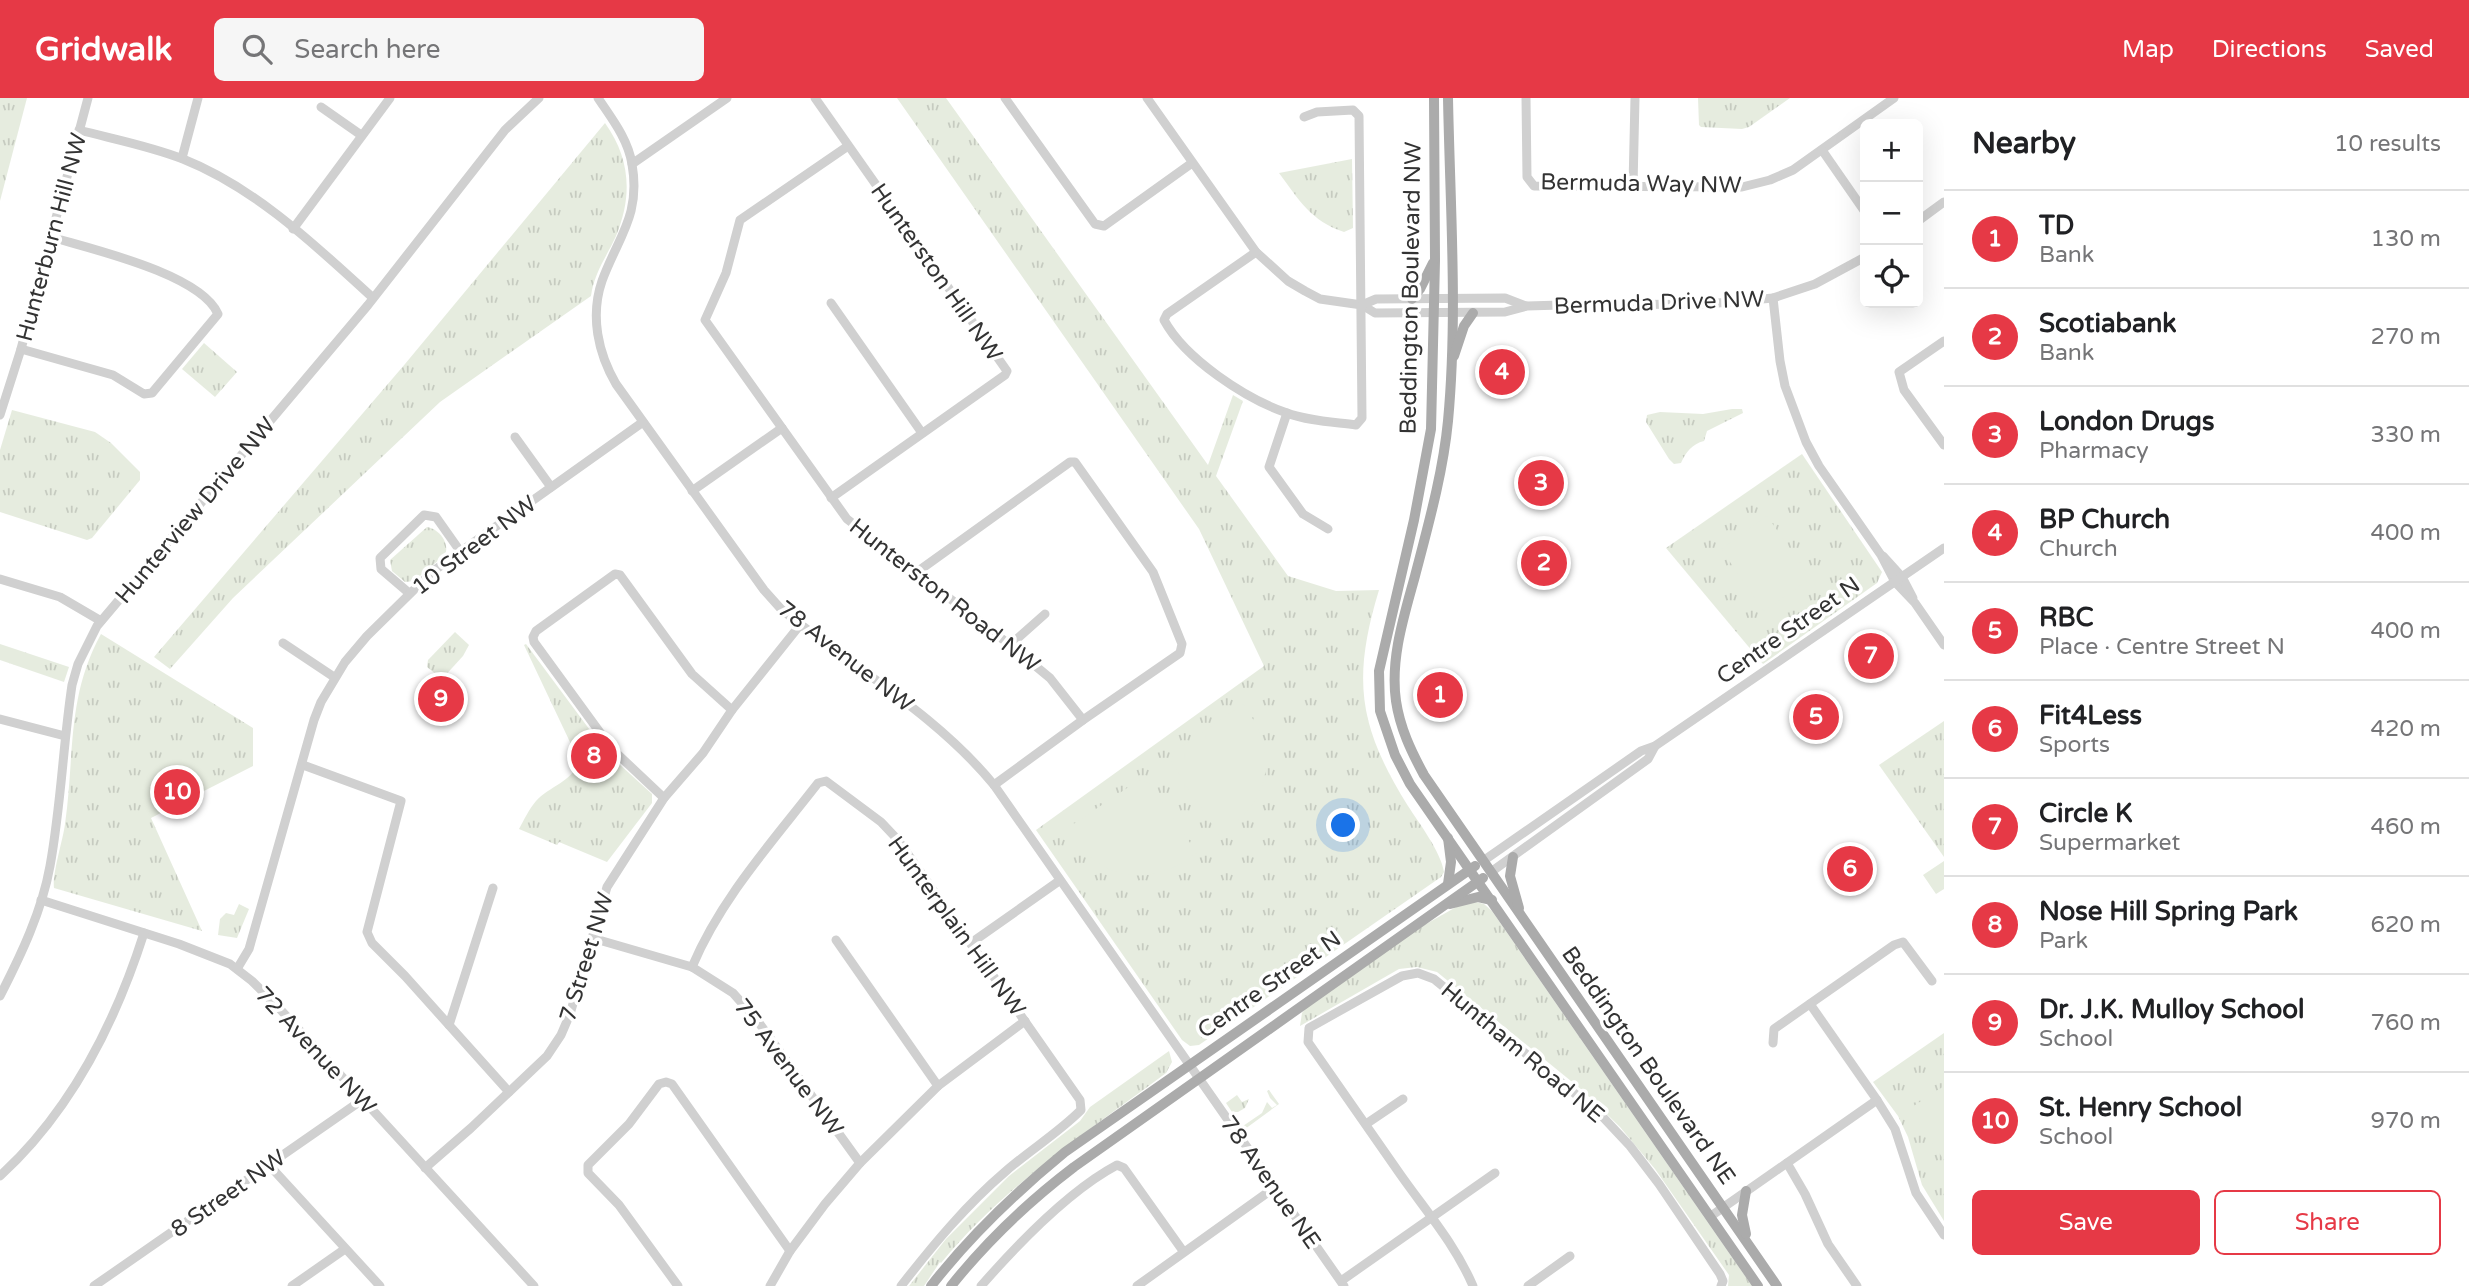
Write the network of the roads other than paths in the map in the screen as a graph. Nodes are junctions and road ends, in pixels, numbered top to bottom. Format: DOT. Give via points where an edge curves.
graph roads {
  1 [pos="88,98"];
  2 [pos="198,98"];
  3 [pos="390,98"];
  4 [pos="539,98"];
  5 [pos="598,98"];
  6 [pos="727,98"];
  7 [pos="815,98"];
  8 [pos="1005,98"];
  9 [pos="1147,98"];
  10 [pos="1434,98"];
  11 [pos="1448,98"];
  12 [pos="1526,98"];
  13 [pos="1635,98"];
  14 [pos="1894,98"];
  15 [pos="321,107"];
  16 [pos="1304,117"];
  17 [pos="79,130"];
  18 [pos="361,135"];
  19 [pos="848,146"];
  20 [pos="1822,150"];
  21 [pos="182,158"];
  22 [pos="1192,163"];
  23 [pos="632,164"];
  24 [pos="1633,186"];
  25 [pos="1944,202"];
  26 [pos="1860,205"];
  27 [pos="1923,217"];
  28 [pos="293,229"];
  29 [pos="51,237"];
  30 [pos="1256,252"];
  31 [pos="1860,260"];
  32 [pos="1435,261"];
  33 [pos="373,298"];
  34 [pos="1434,298"];
  35 [pos="1452,298"];
  36 [pos="1773,298"];
  37 [pos="1412,299"];
  38 [pos="831,303"];
  39 [pos="1362,305"];
  40 [pos="1527,306"];
  41 [pos="1434,312"];
  42 [pos="1452,312"];
  43 [pos="1473,313"];
  44 [pos="1944,341"];
  45 [pos="21,349"];
  46 [pos="1451,362"];
  47 [pos="1287,414"];
  48 [pos="0,415"];
  49 [pos="643,422"];
  50 [pos="782,428"];
  51 [pos="922,433"];
  52 [pos="515,437"];
  53 [pos="1944,445"];
  54 [pos="551,487"];
  55 [pos="692,491"];
  56 [pos="831,498"];
  57 [pos="1328,529"];
  58 [pos="1944,548"];
  59 [pos="460,551"];
  60 [pos="916,572"];
  61 [pos="0,579"];
  62 [pos="1898,579"];
  63 [pos="409,593"];
  64 [pos="1045,614"];
  65 [pos="101,621"];
  66 [pos="800,625"];
  67 [pos="284,643"];
  68 [pos="1010,645"];
  69 [pos="1944,645"];
  70 [pos="334,677"];
  71 [pos="732,710"];
  72 [pos="0,719"];
  73 [pos="1083,720"];
  74 [pos="65,736"];
  75 [pos="1655,746"];
  76 [pos="303,765"];
  77 [pos="994,785"];
  78 [pos="664,798"];
  79 [pos="1447,835"];
  80 [pos="1513,858"];
  81 [pos="1487,866"];
  82 [pos="1471,869"];
  83 [pos="1479,880"];
  84 [pos="1059,881"];
  85 [pos="1448,884"];
  86 [pos="493,888"];
  87 [pos="41,900"];
  88 [pos="1492,900"];
  89 [pos="1440,906"];
  90 [pos="1523,920"];
  91 [pos="144,933"];
  92 [pos="592,938"];
  93 [pos="836,940"];
  94 [pos="971,943"];
  95 [pos="692,967"];
  96 [pos="237,969"];
  97 [pos="1931,981"];
  98 [pos="0,996"];
  99 [pos="1811,1004"];
  100 [pos="1025,1021"];
  101 [pos="449,1025"];
  102 [pos="1773,1043"];
  103 [pos="1190,1065"];
  104 [pos="1199,1078"];
  105 [pos="938,1086"];
  106 [pos="509,1092"];
  107 [pos="1402,1099"];
  108 [pos="362,1100"];
  109 [pos="1877,1100"];
  110 [pos="1366,1124"];
  111 [pos="860,1163"];
  112 [pos="1787,1163"];
  113 [pos="269,1165"];
  114 [pos="425,1168"];
  115 [pos="1495,1173"];
  116 [pos="0,1175"];
  117 [pos="1274,1188"];
  118 [pos="1746,1191"];
  119 [pos="1723,1207"];
  120 [pos="1711,1216"];
  121 [pos="1432,1217"];
  122 [pos="1944,1235"];
  123 [pos="1750,1247"];
  124 [pos="345,1249"];
  125 [pos="790,1251"];
  126 [pos="1183,1251"];
  127 [pos="1570,1256"];
  128 [pos="1342,1284"];
  129 [pos="94,1286"];
  130 [pos="292,1286"];
  131 [pos="380,1286"];
  132 [pos="534,1286"];
  133 [pos="677,1286"];
  134 [pos="770,1286"];
  135 [pos="901,1286"];
  136 [pos="931,1286"];
  137 [pos="951,1286"];
  138 [pos="981,1286"];
  139 [pos="1137,1286"];
  140 [pos="1472,1286"];
  141 [pos="1528,1286"];
  142 [pos="1721,1286"];
  143 [pos="1758,1286"];
  144 [pos="1777,1286"];
  145 [pos="1857,1286"];
  1 -- 17 [label="street, Hunterburn Hill NW"];
  2 -- 21 [label="street"];
  3 -- 18 [label="street"];
  4 -- 33 [label="street, Hunterview Drive NW" via="505,130"];
  5 -- 23 [label="street, 78 Avenue NW" via="621,134"];
  6 -- 23 [label="street"];
  7 -- 19 [label="street, Hunterston Hill NW"];
  8 -- 22 [label="street" via="1095,224 1104,226"];
  9 -- 22 [label="street"];
  10 -- 32 [label="main road, Beddington Boulevard NW"];
  11 -- 35 [label="main road, Beddington Boulevard NW"];
  12 -- 24 [label="street, Bermuda Way NW" via="1527,177 1534,186"];
  13 -- 24 [label="street"];
  14 -- 20 [label="street, Bermuda Way NW"];
  15 -- 18 [label="street"];
  16 -- 39 [label="street" via="1353,110 1359,116"];
  17 -- 21 [label="street"];
  17 -- 29 [label="street, Hunterburn Hill NW"];
  18 -- 28 [label="street"];
  19 -- 50 [label="street, Hunterston Road NW" via="740,220 726,273 705,320"];
  19 -- 51 [label="street, Hunterston Hill NW" via="1007,371"];
  20 -- 24 [label="street, Bermuda Way NW" via="1793,170 1742,187"];
  20 -- 26 [label="street"];
  21 -- 28 [label="street" via="225,179"];
  22 -- 30 [label="street"];
  23 -- 49 [label="street, 78 Avenue NW" via="631,217 602,282 597,327 609,372"];
  25 -- 27 [label="street"];
  28 -- 33 [label="street"];
  29 -- 45 [label="street, Hunterburn Hill NW"];
  29 -- 45 [label="street" via="161,272 191,288 218,314 152,393 144,394 113,375"];
  30 -- 39 [label="street" via="1305,291 1321,299"];
  30 -- 47 [label="street" via="1164,320 1199,360 1242,392"];
  31 -- 36 [label="street, Bermuda Drive NW" via="1815,284"];
  32 -- 34 [label="main road, Beddington Boulevard NW"];
  32 -- 37 [label="main road"];
  33 -- 65 [label="street, Hunterview Drive NW"];
  34 -- 35 [label="street, Bermuda Drive NW"];
  34 -- 37 [label="street, Bermuda Drive NW"];
  34 -- 41 [label="main road, Beddington Boulevard NW"];
  35 -- 40 [label="street, Bermuda Drive NW" via="1506,298"];
  35 -- 42 [label="main road, Beddington Boulevard NW"];
  36 -- 40 [label="street, Bermuda Drive NW" via="1707,304"];
  36 -- 62 [label="street" via="1780,361 1795,417 1819,466 1881,555 1893,565"];
  37 -- 39 [label="street, Bermuda Drive NW" via="1376,299"];
  38 -- 51 [label="street"];
  39 -- 41 [label="street, Bermuda Drive NW" via="1375,313"];
  39 -- 47 [label="street" via="1362,418 1356,425"];
  40 -- 43 [label="street, Bermuda Drive NW"];
  41 -- 42 [label="street, Bermuda Drive NW"];
  41 -- 79 [label="main road, Beddington Boulevard NW" via="1431,429 1379,671 1380,710 1395,755"];
  42 -- 43 [label="street, Bermuda Drive NW"];
  42 -- 46 [label="main road, Beddington Boulevard NW"];
  43 -- 46 [label="main road"];
  44 -- 53 [label="street" via="1899,372 1904,390"];
  45 -- 48 [label="street, Hunterburn Hill NW"];
  46 -- 81 [label="main road, Beddington Boulevard NW" via="1448,423 1431,517 1397,650 1396,700 1407,742 1424,775"];
  47 -- 57 [label="street" via="1269,467 1303,514"];
  49 -- 54 [label="street, 10 Street NW"];
  49 -- 55 [label="street, 78 Avenue NW"];
  50 -- 55 [label="street"];
  50 -- 56 [label="street, Hunterston Road NW"];
  51 -- 56 [label="street, Hunterston Hill NW"];
  52 -- 54 [label="street"];
  54 -- 59 [label="street, 10 Street NW"];
  55 -- 66 [label="street, 78 Avenue NW" via="764,590"];
  56 -- 60 [label="street, Hunterston Road NW" via="847,519"];
  58 -- 62 [label="street, Centre Street N"];
  59 -- 63 [label="street, 10 Street NW"];
  59 -- 63 [label="street" via="436,517 424,515 380,558 382,569"];
  60 -- 68 [label="street, Hunterston Road NW"];
  60 -- 73 [label="street" via="1075,462 1153,572 1182,644 1180,653"];
  61 -- 65 [label="street" via="60,597"];
  62 -- 69 [label="street"];
  62 -- 75 [label="street, Centre Street N"];
  63 -- 70 [label="street, 10 Street NW"];
  64 -- 68 [label="street"];
  65 -- 74 [label="street, Hunterview Drive NW" via="78,664"];
  66 -- 71 [label="street, 7 Street NW"];
  66 -- 77 [label="street, 78 Avenue NW" via="907,704 972,758"];
  67 -- 70 [label="street"];
  68 -- 73 [label="street, Hunterston Road NW" via="1050,678"];
  70 -- 76 [label="street, 10 Street NW" via="308,738"];
  71 -- 78 [label="street, 7 Street NW"];
  71 -- 78 [label="street" via="692,674 620,575 615,574 533,636 612,749"];
  72 -- 74 [label="street"];
  73 -- 77 [label="street"];
  74 -- 87 [label="street, Hunterview Drive NW" via="50,866"];
  75 -- 80 [label="street, Centre Street N" via="1648,760"];
  75 -- 81 [label="street, Centre Street N" via="1641,751"];
  76 -- 96 [label="street, 10 Street NW" via="249,949"];
  76 -- 101 [label="street" via="401,801 367,932 372,943"];
  77 -- 84 [label="street, 78 Avenue NW"];
  78 -- 92 [label="street, 7 Street NW" via="607,887"];
  79 -- 82 [label="main road, Beddington Boulevard NW"];
  79 -- 85 [label="main road"];
  80 -- 81 [label="street, Centre Street N"];
  80 -- 90 [label="main road" via="1511,883"];
  81 -- 82 [label="main road, Centre Street N"];
  81 -- 83 [label="main road, Centre Street N"];
  81 -- 90 [label="main road, Beddington Boulevard NE"];
  82 -- 83 [label="main road, Beddington Boulevard NE"];
  82 -- 85 [label="main road, Centre Street N"];
  83 -- 88 [label="main road, Beddington Boulevard NE"];
  83 -- 89 [label="main road, Centre Street N"];
  84 -- 94 [label="street"];
  84 -- 103 [label="street, 78 Avenue NW"];
  85 -- 103 [label="main road, Centre Street N"];
  86 -- 101 [label="street"];
  87 -- 91 [label="street, 72 Avenue NW"];
  87 -- 98 [label="street, Hunterview Drive NW"];
  88 -- 89 [label="main road" via="1478,897"];
  88 -- 120 [label="main road, Beddington Boulevard NE"];
  89 -- 104 [label="main road, Centre Street N"];
  90 -- 119 [label="main road, Beddington Boulevard NE"];
  91 -- 96 [label="street, 72 Avenue NW"];
  91 -- 116 [label="street" via="102,1040 67,1097 21,1156"];
  92 -- 95 [label="street, 75 Avenue NW"];
  92 -- 106 [label="street, 7 Street NW" via="561,1035 547,1056"];
  93 -- 105 [label="street"];
  94 -- 95 [label="street, Hunterplain Hill NW" via="898,841 881,822 826,780 818,783 723,908"];
  94 -- 100 [label="street, Hunterplain Hill NW"];
  95 -- 111 [label="street, 75 Avenue NW" via="743,1002"];
  96 -- 108 [label="street, 72 Avenue NW"];
  97 -- 99 [label="street" via="1903,943"];
  99 -- 102 [label="street" via="1774,1029"];
  99 -- 109 [label="street"];
  100 -- 105 [label="street"];
  100 -- 135 [label="street, Hunterplain Hill NW" via="1082,1107 976,1199"];
  101 -- 106 [label="street"];
  103 -- 104 [label="street, 78 Avenue NE"];
  103 -- 136 [label="main road, Centre Street N" via="1022,1187 967,1241"];
  104 -- 117 [label="street, 78 Avenue NE"];
  104 -- 137 [label="main road, Centre Street N" via="1039,1194"];
  105 -- 111 [label="street"];
  106 -- 114 [label="street, 7 Street NW"];
  107 -- 110 [label="street"];
  108 -- 113 [label="street, 8 Street NW"];
  108 -- 114 [label="street, 72 Avenue NW"];
  109 -- 112 [label="street"];
  109 -- 122 [label="street" via="1895,1129 1916,1193"];
  110 -- 121 [label="street, Huntham Road NE"];
  110 -- 142 [label="street, Huntham Road NE" via="1308,1042 1309,1028 1402,976 1418,973 1434,979 1600,1114 1630,1146 1720,1275"];
  111 -- 125 [label="street"];
  112 -- 118 [label="street"];
  112 -- 145 [label="street" via="1828,1244"];
  113 -- 124 [label="street"];
  113 -- 129 [label="street, 8 Street NW"];
  114 -- 132 [label="street, 72 Avenue NW"];
  115 -- 121 [label="street"];
  117 -- 126 [label="street"];
  117 -- 128 [label="street, 78 Avenue NE"];
  118 -- 119 [label="street"];
  118 -- 123 [label="main road" via="1742,1215"];
  119 -- 120 [label="street"];
  119 -- 123 [label="main road, Beddington Boulevard NE"];
  120 -- 143 [label="main road, Beddington Boulevard NE"];
  121 -- 128 [label="street"];
  121 -- 140 [label="street, Huntham Road NE" via="1464,1265"];
  123 -- 144 [label="main road, Beddington Boulevard NE"];
  124 -- 130 [label="street"];
  124 -- 131 [label="street"];
  125 -- 133 [label="street" via="672,1084 659,1084 629,1124 588,1165 588,1173 619,1205"];
  125 -- 134 [label="street"];
  126 -- 138 [label="street" via="1124,1168 1117,1165 1024,1239"];
  126 -- 139 [label="street"];
  127 -- 141 [label="street"];
}
